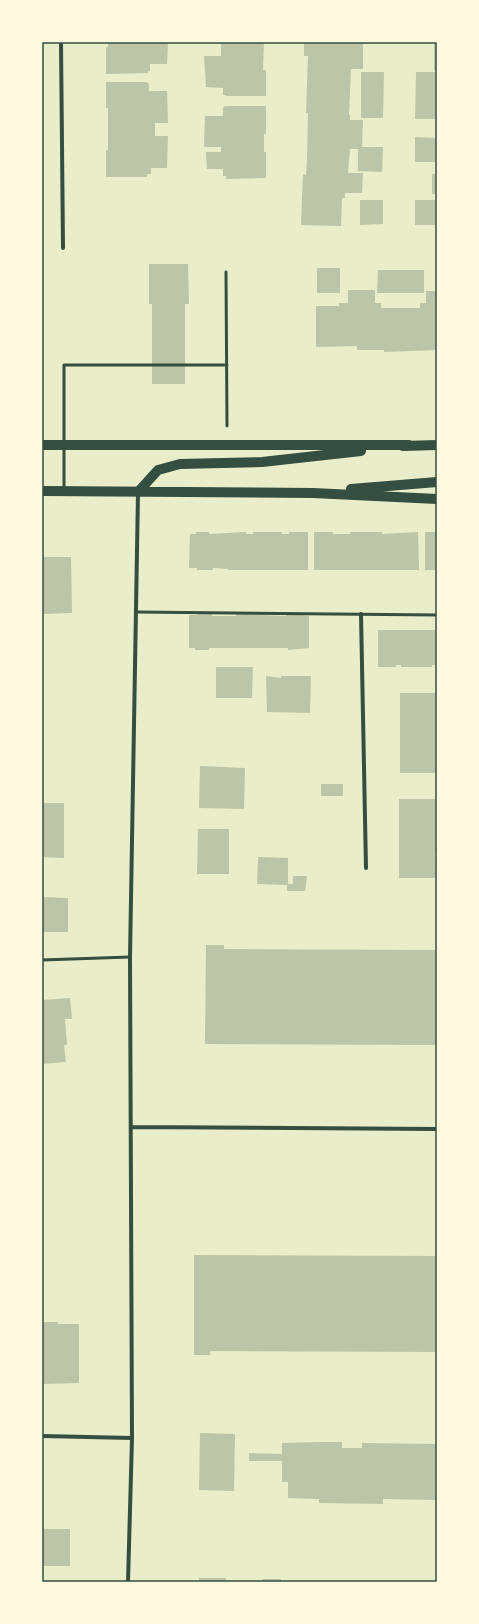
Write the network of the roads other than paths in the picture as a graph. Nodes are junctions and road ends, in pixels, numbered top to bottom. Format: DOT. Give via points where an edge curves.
graph roads {
  1 [pos="61,42"];
  2 [pos="63,248"];
  3 [pos="226,272"];
  4 [pos="226,365"];
  5 [pos="227,426"];
  6 [pos="42,445"];
  7 [pos="64,445"];
  8 [pos="409,445"];
  9 [pos="437,445"];
  10 [pos="437,482"];
  11 [pos="42,491"];
  12 [pos="64,491"];
  13 [pos="138,492"];
  14 [pos="313,493"];
  15 [pos="437,499"];
  16 [pos="137,612"];
  17 [pos="361,614"];
  18 [pos="437,614"];
  19 [pos="366,868"];
  20 [pos="130,956"];
  21 [pos="42,960"];
  22 [pos="131,1127"];
  23 [pos="437,1129"];
  24 [pos="42,1436"];
  25 [pos="132,1438"];
  26 [pos="128,1582"];
  1 -- 2 [label="street"];
  3 -- 4 [label="lane"];
  4 -- 5 [label="lane"];
  4 -- 7 [label="lane" via="64,365"];
  6 -- 7 [label="main road"];
  7 -- 8 [label="main road"];
  7 -- 12 [label="lane"];
  8 -- 9 [label="main road"];
  8 -- 13 [label="main road" via="262,462 180,464 158,470"];
  10 -- 14 [label="main road"];
  11 -- 12 [label="main road"];
  12 -- 13 [label="main road"];
  13 -- 14 [label="main road"];
  13 -- 16 [label="street"];
  14 -- 15 [label="main road"];
  16 -- 17 [label="lane"];
  16 -- 20 [label="street"];
  17 -- 18 [label="lane"];
  17 -- 19 [label="street"];
  20 -- 21 [label="lane"];
  20 -- 22 [label="street"];
  22 -- 23 [label="street"];
  22 -- 25 [label="street"];
  24 -- 25 [label="street"];
  25 -- 26 [label="street"];
}
